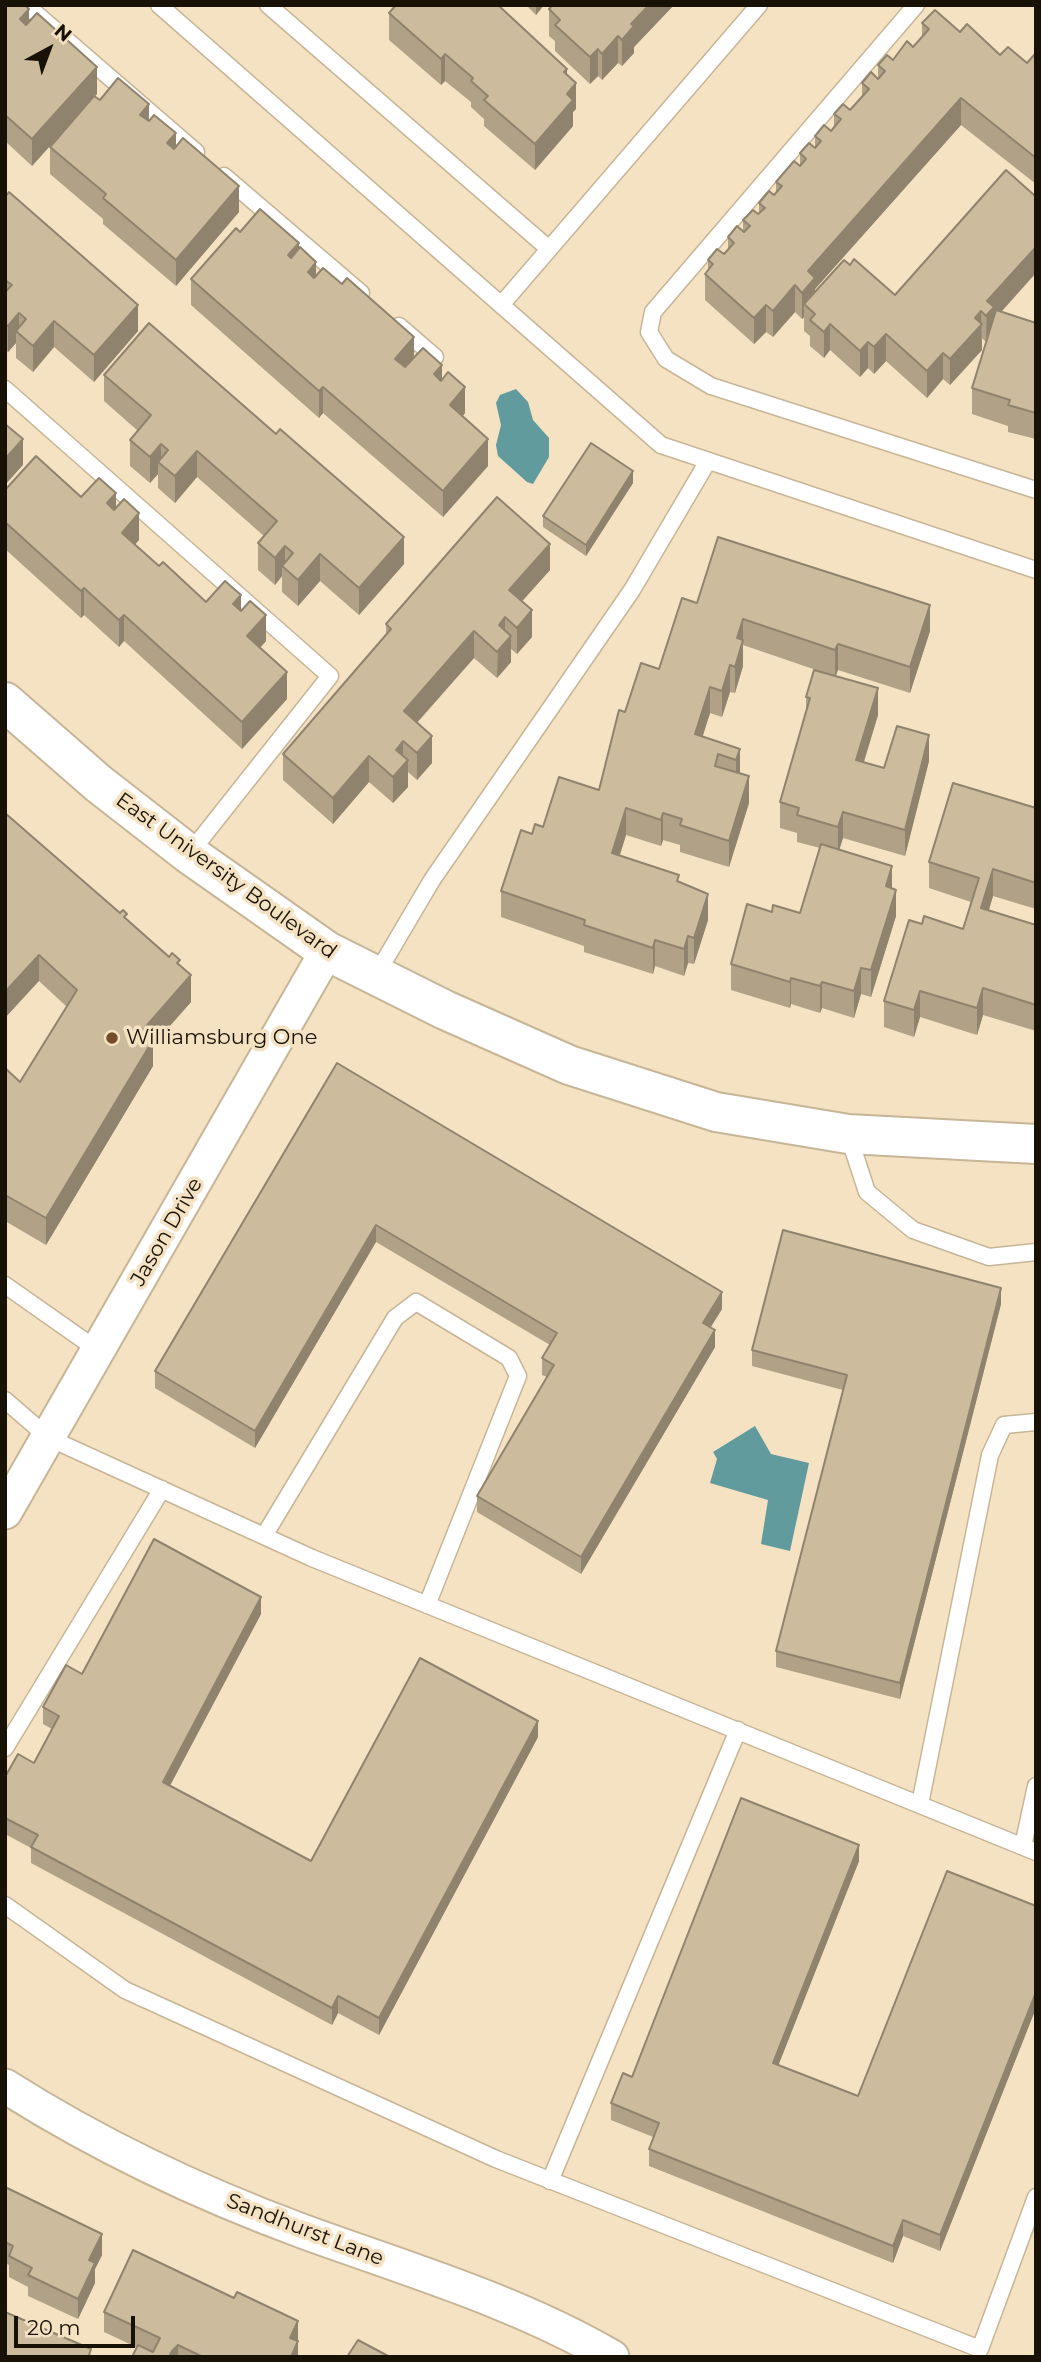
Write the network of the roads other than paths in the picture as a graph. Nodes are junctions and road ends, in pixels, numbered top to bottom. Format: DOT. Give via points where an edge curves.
graph roads {
  1 [pos="26,5"];
  2 [pos="159,5"];
  3 [pos="268,5"];
  4 [pos="760,5"];
  5 [pos="916,5"];
  6 [pos="549,250"];
  7 [pos="501,305"];
  8 [pos="435,357"];
  9 [pos="5,389"];
  10 [pos="708,461"];
  11 [pos="1036,490"];
  12 [pos="1036,570"];
  13 [pos="5,702"];
  14 [pos="189,854"];
  15 [pos="327,950"];
  16 [pos="375,977"];
  17 [pos="848,1134"];
  18 [pos="1036,1144"];
  19 [pos="1036,1252"];
  20 [pos="5,1285"];
  21 [pos="99,1351"];
  22 [pos="5,1400"];
  23 [pos="1036,1422"];
  24 [pos="49,1438"];
  25 [pos="162,1489"];
  26 [pos="5,1512"];
  27 [pos="264,1536"];
  28 [pos="427,1605"];
  29 [pos="738,1730"];
  30 [pos="5,1748"];
  31 [pos="1036,1786"];
  32 [pos="920,1804"];
  33 [pos="1029,1849"];
  34 [pos="5,1905"];
  35 [pos="5,2087"];
  36 [pos="550,2181"];
  37 [pos="1036,2197"];
  38 [pos="612,2357"];
  1 -- 8 [label="lane"];
  2 -- 7 [label="lane"];
  3 -- 6 [label="lane"];
  4 -- 6 [label="lane"];
  5 -- 11 [label="lane" via="653,312 649,332 666,359 711,386"];
  6 -- 7 [label="lane"];
  7 -- 10 [label="lane" via="661,446"];
  9 -- 14 [label="lane" via="330,676"];
  10 -- 12 [label="lane"];
  10 -- 16 [label="lane" via="632,590 432,880"];
  13 -- 14 [label="street, East University Boulevard"];
  14 -- 15 [label="street, East University Boulevard"];
  15 -- 16 [label="street, East University Boulevard"];
  15 -- 21 [label="street, Jason Drive"];
  16 -- 17 [label="street, East University Boulevard" via="569,1065 716,1112"];
  17 -- 18 [label="street, East University Boulevard"];
  17 -- 19 [label="lane" via="867,1192 913,1230 989,1257"];
  20 -- 21 [label="lane"];
  21 -- 24 [label="street, Jason Drive"];
  22 -- 24 [label="lane"];
  23 -- 32 [label="lane" via="1004,1425 990,1455"];
  24 -- 25 [label="lane"];
  24 -- 26 [label="street, Jason Drive"];
  25 -- 27 [label="lane"];
  25 -- 30 [label="lane"];
  27 -- 28 [label="lane"];
  27 -- 28 [label="lane" via="395,1318 416,1302 509,1358 518,1376"];
  28 -- 29 [label="lane"];
  29 -- 32 [label="lane"];
  29 -- 36 [label="lane"];
  31 -- 33 [label="lane"];
  32 -- 33 [label="lane"];
  34 -- 36 [label="lane" via="125,1990"];
  35 -- 38 [label="street, Sandhurst Lane" via="59,2121 178,2180 521,2313"];
  36 -- 37 [label="lane" via="980,2349"];
}
